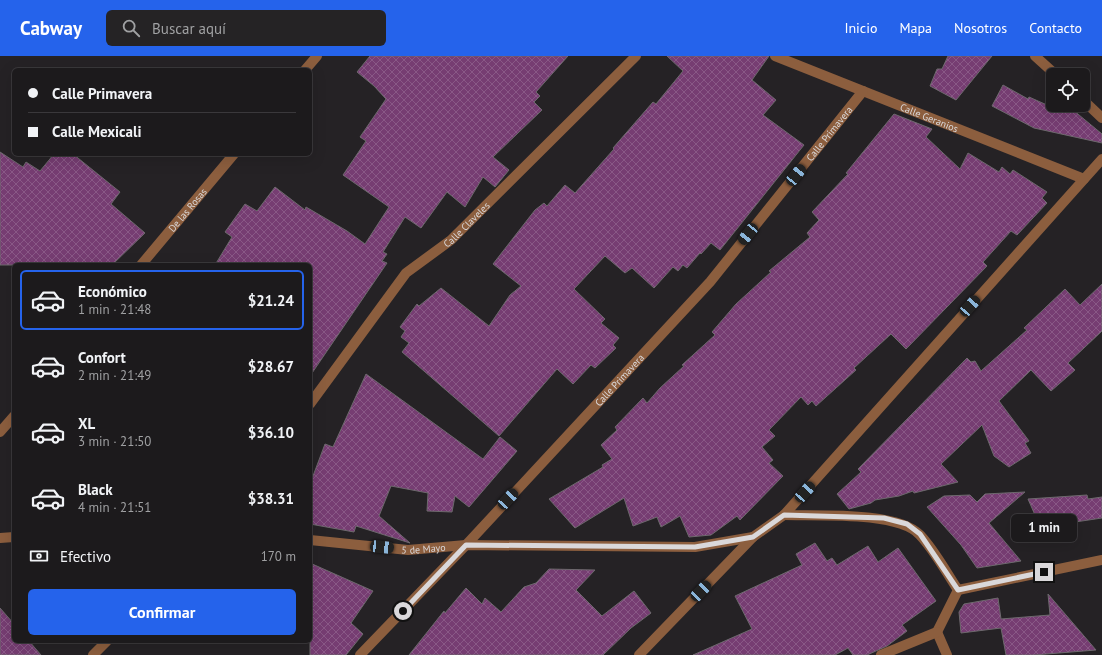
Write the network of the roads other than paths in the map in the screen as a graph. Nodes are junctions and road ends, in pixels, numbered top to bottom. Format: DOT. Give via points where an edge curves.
graph roads {
  1 [pos="316,56"];
  2 [pos="636,56"];
  3 [pos="775,56"];
  4 [pos="1036,56"];
  5 [pos="307,68"];
  6 [pos="1049,68"];
  7 [pos="863,91"];
  8 [pos="1090,107"];
  9 [pos="1102,118"];
  10 [pos="232,156"];
  11 [pos="1102,159"];
  12 [pos="1084,179"];
  13 [pos="143,263"];
  14 [pos="312,401"];
  15 [pos="12,418"];
  16 [pos="0,432"];
  17 [pos="784,515"];
  18 [pos="12,537"];
  19 [pos="753,537"];
  20 [pos="0,538"];
  21 [pos="312,540"];
  22 [pos="466,545"];
  23 [pos="1102,560"];
  24 [pos="958,590"];
  25 [pos="937,632"];
  26 [pos="105,643"];
  27 [pos="93,655"];
  28 [pos="360,655"];
  29 [pos="639,655"];
  30 [pos="881,655"];
  31 [pos="947,655"];
  1 -- 5 [label="street"];
  2 -- 14 [label="street, Calle Claveles" via="451,240 406,273"];
  3 -- 7 [label="street, Calle Geranios"];
  4 -- 6 [label="street"];
  7 -- 12 [label="street, Calle Geranios"];
  7 -- 22 [label="street, Calle Primavera" via="710,282"];
  8 -- 9 [label="street"];
  10 -- 13 [label="street, De las Rosas"];
  11 -- 12 [label="street"];
  12 -- 17 [label="street"];
  15 -- 16 [label="street"];
  17 -- 19 [label="street"];
  17 -- 24 [label="street" via="884,518 907,524 920,534"];
  18 -- 20 [label="street"];
  19 -- 22 [label="street, 5 de Mayo" via="695,547"];
  19 -- 29 [label="street"];
  21 -- 22 [label="street, 5 de Mayo" via="408,550"];
  22 -- 28 [label="street, Calle Primavera"];
  23 -- 24 [label="street"];
  24 -- 25 [label="street"];
  25 -- 30 [label="street"];
  25 -- 31 [label="street"];
  26 -- 27 [label="street"];
}
